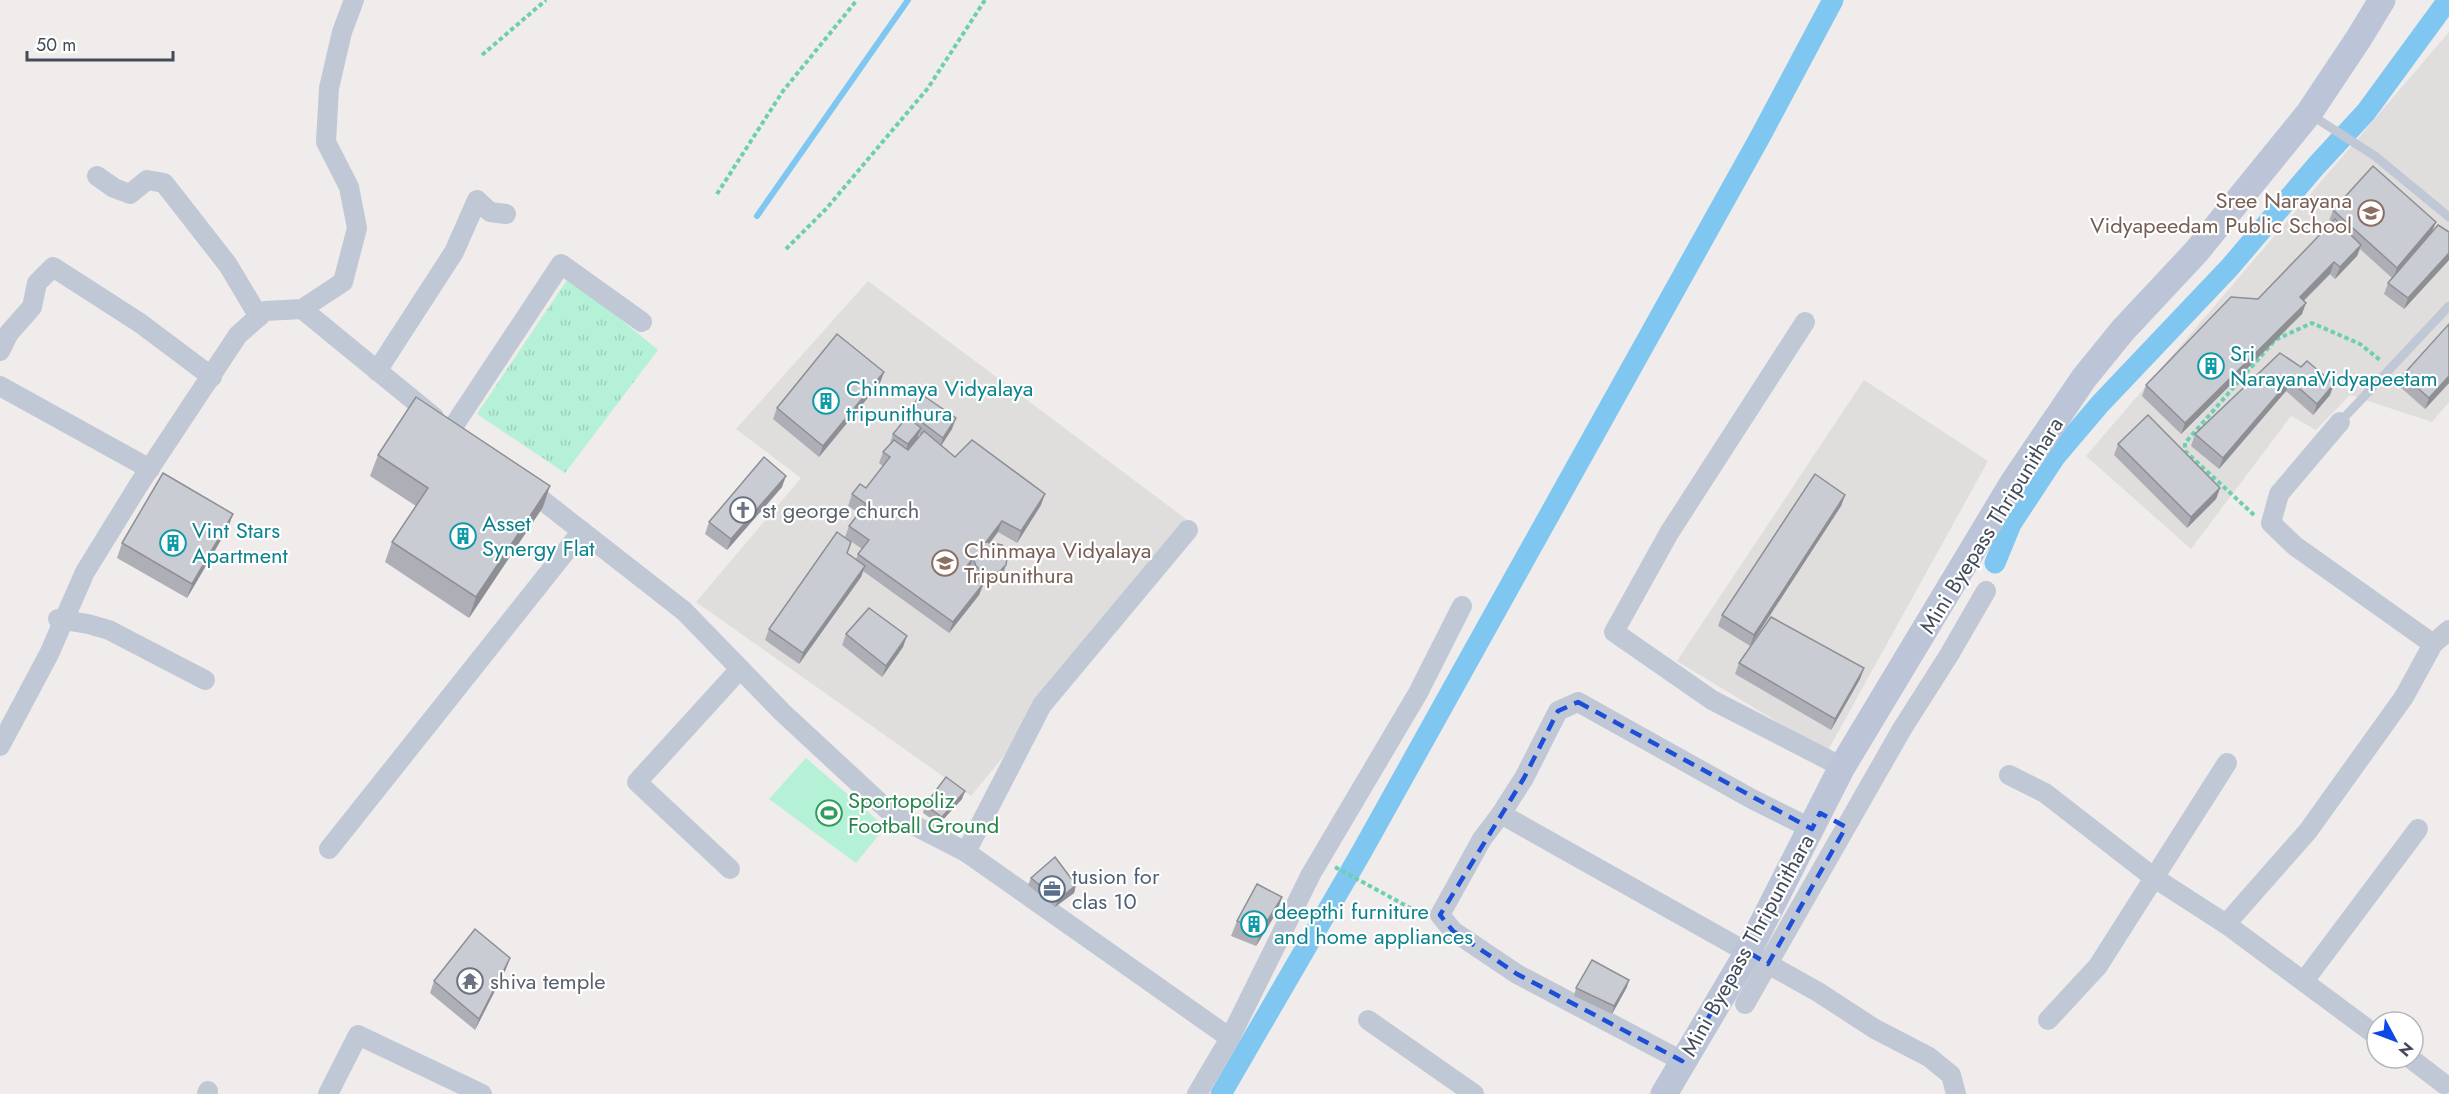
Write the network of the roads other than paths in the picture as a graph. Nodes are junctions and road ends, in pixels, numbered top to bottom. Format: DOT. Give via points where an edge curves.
graph roads {
  1 [pos="354,0"];
  2 [pos="2382,0"];
  3 [pos="2321,120"];
  4 [pos="97,176"];
  5 [pos="506,214"];
  6 [pos="2449,217"];
  7 [pos="2449,306"];
  8 [pos="302,309"];
  9 [pos="259,317"];
  10 [pos="642,322"];
  11 [pos="1805,322"];
  12 [pos="0,351"];
  13 [pos="377,371"];
  14 [pos="212,376"];
  15 [pos="0,386"];
  16 [pos="2340,422"];
  17 [pos="451,430"];
  18 [pos="468,443"];
  19 [pos="150,469"];
  20 [pos="512,477"];
  21 [pos="1188,530"];
  22 [pos="582,531"];
  23 [pos="1986,591"];
  24 [pos="1462,606"];
  25 [pos="61,620"];
  26 [pos="2449,630"];
  27 [pos="2433,644"];
  28 [pos="740,669"];
  29 [pos="205,680"];
  30 [pos="0,746"];
  31 [pos="2227,763"];
  32 [pos="1842,767"];
  33 [pos="2008,774"];
  34 [pos="1501,814"];
  35 [pos="1816,821"];
  36 [pos="1846,827"];
  37 [pos="2418,829"];
  38 [pos="329,849"];
  39 [pos="966,852"];
  40 [pos="730,869"];
  41 [pos="2153,877"];
  42 [pos="2226,924"];
  43 [pos="1758,958"];
  44 [pos="2304,981"];
  45 [pos="1745,1004"];
  46 [pos="1368,1020"];
  47 [pos="2048,1020"];
  48 [pos="2365,1027"];
  49 [pos="1230,1038"];
  50 [pos="1682,1061"];
  51 [pos="2423,1070"];
  52 [pos="2443,1088"];
  53 [pos="328,1094"];
  54 [pos="482,1094"];
  55 [pos="1197,1094"];
  56 [pos="1474,1094"];
  57 [pos="1664,1094"];
  58 [pos="1956,1094"];
  1 -- 8 [label="street" via="329,88 326,142 348,187 357,228 343,282"];
  2 -- 3 [label="main road, Mini Byepass Thripunithara"];
  3 -- 6 [label="lane" via="2376,156"];
  3 -- 32 [label="main road, Mini Byepass Thripunithara" via="2123,330 2084,378 2014,482"];
  4 -- 9 [label="street" via="130,194 147,180 164,183 228,265"];
  5 -- 13 [label="street" via="490,212 477,200 454,252"];
  7 -- 16 [label="lane"];
  8 -- 9 [label="street" via="265,311"];
  8 -- 13 [label="street"];
  9 -- 14 [label="street" via="238,335"];
  10 -- 17 [label="street" via="561,264"];
  11 -- 32 [label="street" via="1669,533 1614,632 1712,700"];
  12 -- 14 [label="street" via="9,333 32,308 37,284 53,267 140,323"];
  13 -- 17 [label="street"];
  14 -- 19 [label="street"];
  15 -- 19 [label="street"];
  16 -- 27 [label="street" via="2279,494 2271,523 2295,546"];
  17 -- 18 [label="street"];
  19 -- 25 [label="street" via="85,572"];
  20 -- 22 [label="street"];
  21 -- 39 [label="street" via="1042,705"];
  22 -- 28 [label="street" via="684,611"];
  22 -- 38 [label="street"];
  23 -- 36 [label="street"];
  24 -- 49 [label="street" via="1418,693 1311,874"];
  25 -- 29 [label="street" via="110,630"];
  25 -- 30 [label="street" via="49,654"];
  26 -- 27 [label="street"];
  27 -- 42 [label="street" via="2404,698 2308,831"];
  28 -- 39 [label="street" via="892,814"];
  28 -- 40 [label="street" via="637,782"];
  31 -- 41 [label="street"];
  32 -- 35 [label="main road, Mini Byepass Thripunithara"];
  33 -- 41 [label="street" via="2045,793"];
  34 -- 35 [label="street" via="1558,711 1578,702 1752,799"];
  34 -- 43 [label="street"];
  34 -- 50 [label="street" via="1482,839 1440,915 1453,931 1517,974"];
  35 -- 36 [label="street"];
  35 -- 43 [label="main road, Mini Byepass Thripunithara"];
  36 -- 43 [label="street"];
  37 -- 44 [label="street"];
  39 -- 49 [label="street"];
  41 -- 42 [label="street"];
  41 -- 47 [label="street" via="2098,966"];
  42 -- 44 [label="street"];
  43 -- 45 [label="street"];
  43 -- 50 [label="main road, Mini Byepass Thripunithara"];
  43 -- 58 [label="street" via="1929,1057 1951,1075"];
  44 -- 48 [label="street"];
  46 -- 56 [label="street"];
  49 -- 55 [label="street"];
  50 -- 57 [label="main road, Mini Byepass Thripunithara"];
  51 -- 52 [label="street"];
  53 -- 54 [label="street" via="358,1035"];
}
